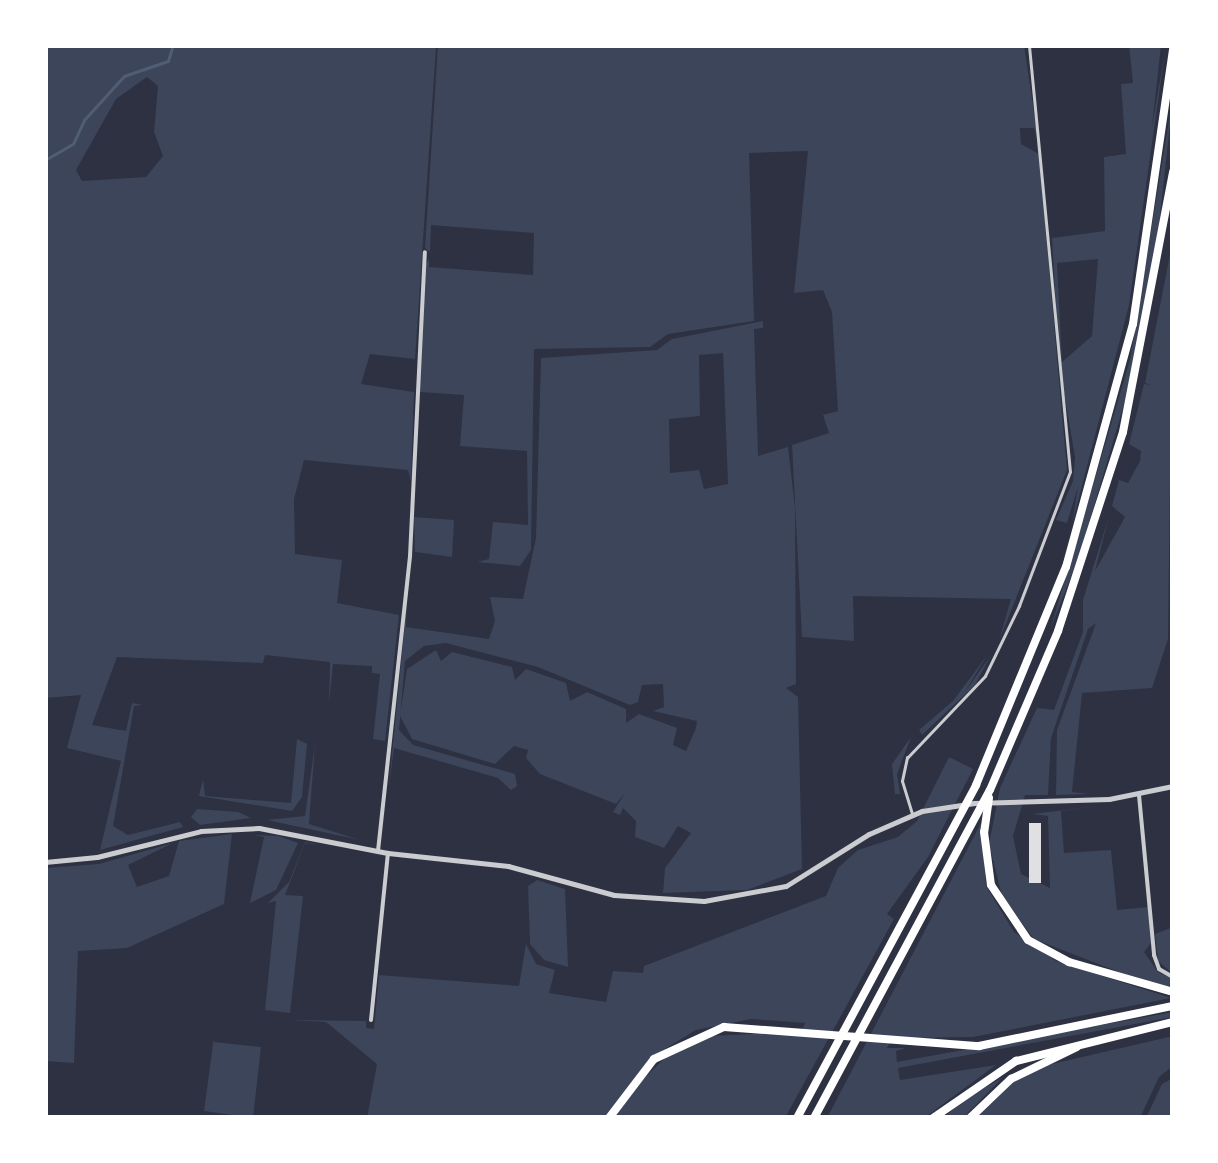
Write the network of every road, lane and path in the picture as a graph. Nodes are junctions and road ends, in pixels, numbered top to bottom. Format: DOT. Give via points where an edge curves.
graph roads {
  1 [pos="1029,45"];
  2 [pos="1173,50"];
  3 [pos="1173,172"];
  4 [pos="425,252"];
  5 [pos="1173,786"];
  6 [pos="990,790"];
  7 [pos="1139,795"];
  8 [pos="912,815"];
  9 [pos="378,851"];
  10 [pos="388,853"];
  11 [pos="45,862"];
  12 [pos="1173,977"];
  13 [pos="1173,992"];
  14 [pos="1173,1006"];
  15 [pos="370,1020"];
  16 [pos="1173,1022"];
  17 [pos="1118,1034"];
  18 [pos="609,1118"];
  19 [pos="797,1118"];
  20 [pos="814,1118"];
  21 [pos="933,1118"];
  22 [pos="970,1118"];
  1 -- 8 [label="lane" via="1070,472 985,676 907,758 902,781"];
  2 -- 19 [label="highway" via="1133,324 1070,555 976,785"];
  3 -- 6 [label="highway" via="1147,327 1110,476 1058,631"];
  4 -- 9 [label="street" via="410,556"];
  5 -- 7 [label="street"];
  6 -- 13 [label="highway" via="985,863 1009,920 1028,940 1069,962"];
  6 -- 20 [label="highway"];
  7 -- 8 [label="street"];
  7 -- 12 [label="street" via="1154,955 1159,969"];
  8 -- 10 [label="street" via="796,881 716,900 631,898 508,866"];
  9 -- 10 [label="street"];
  9 -- 11 [label="street" via="281,831 226,828 97,858"];
  10 -- 15 [label="street"];
  14 -- 18 [label="highway" via="979,1046 757,1026 696,1034 654,1059"];
  16 -- 17 [label="highway"];
  17 -- 21 [label="highway" via="1053,1048 1001,1070"];
  17 -- 22 [label="highway" via="1038,1062"];
}
